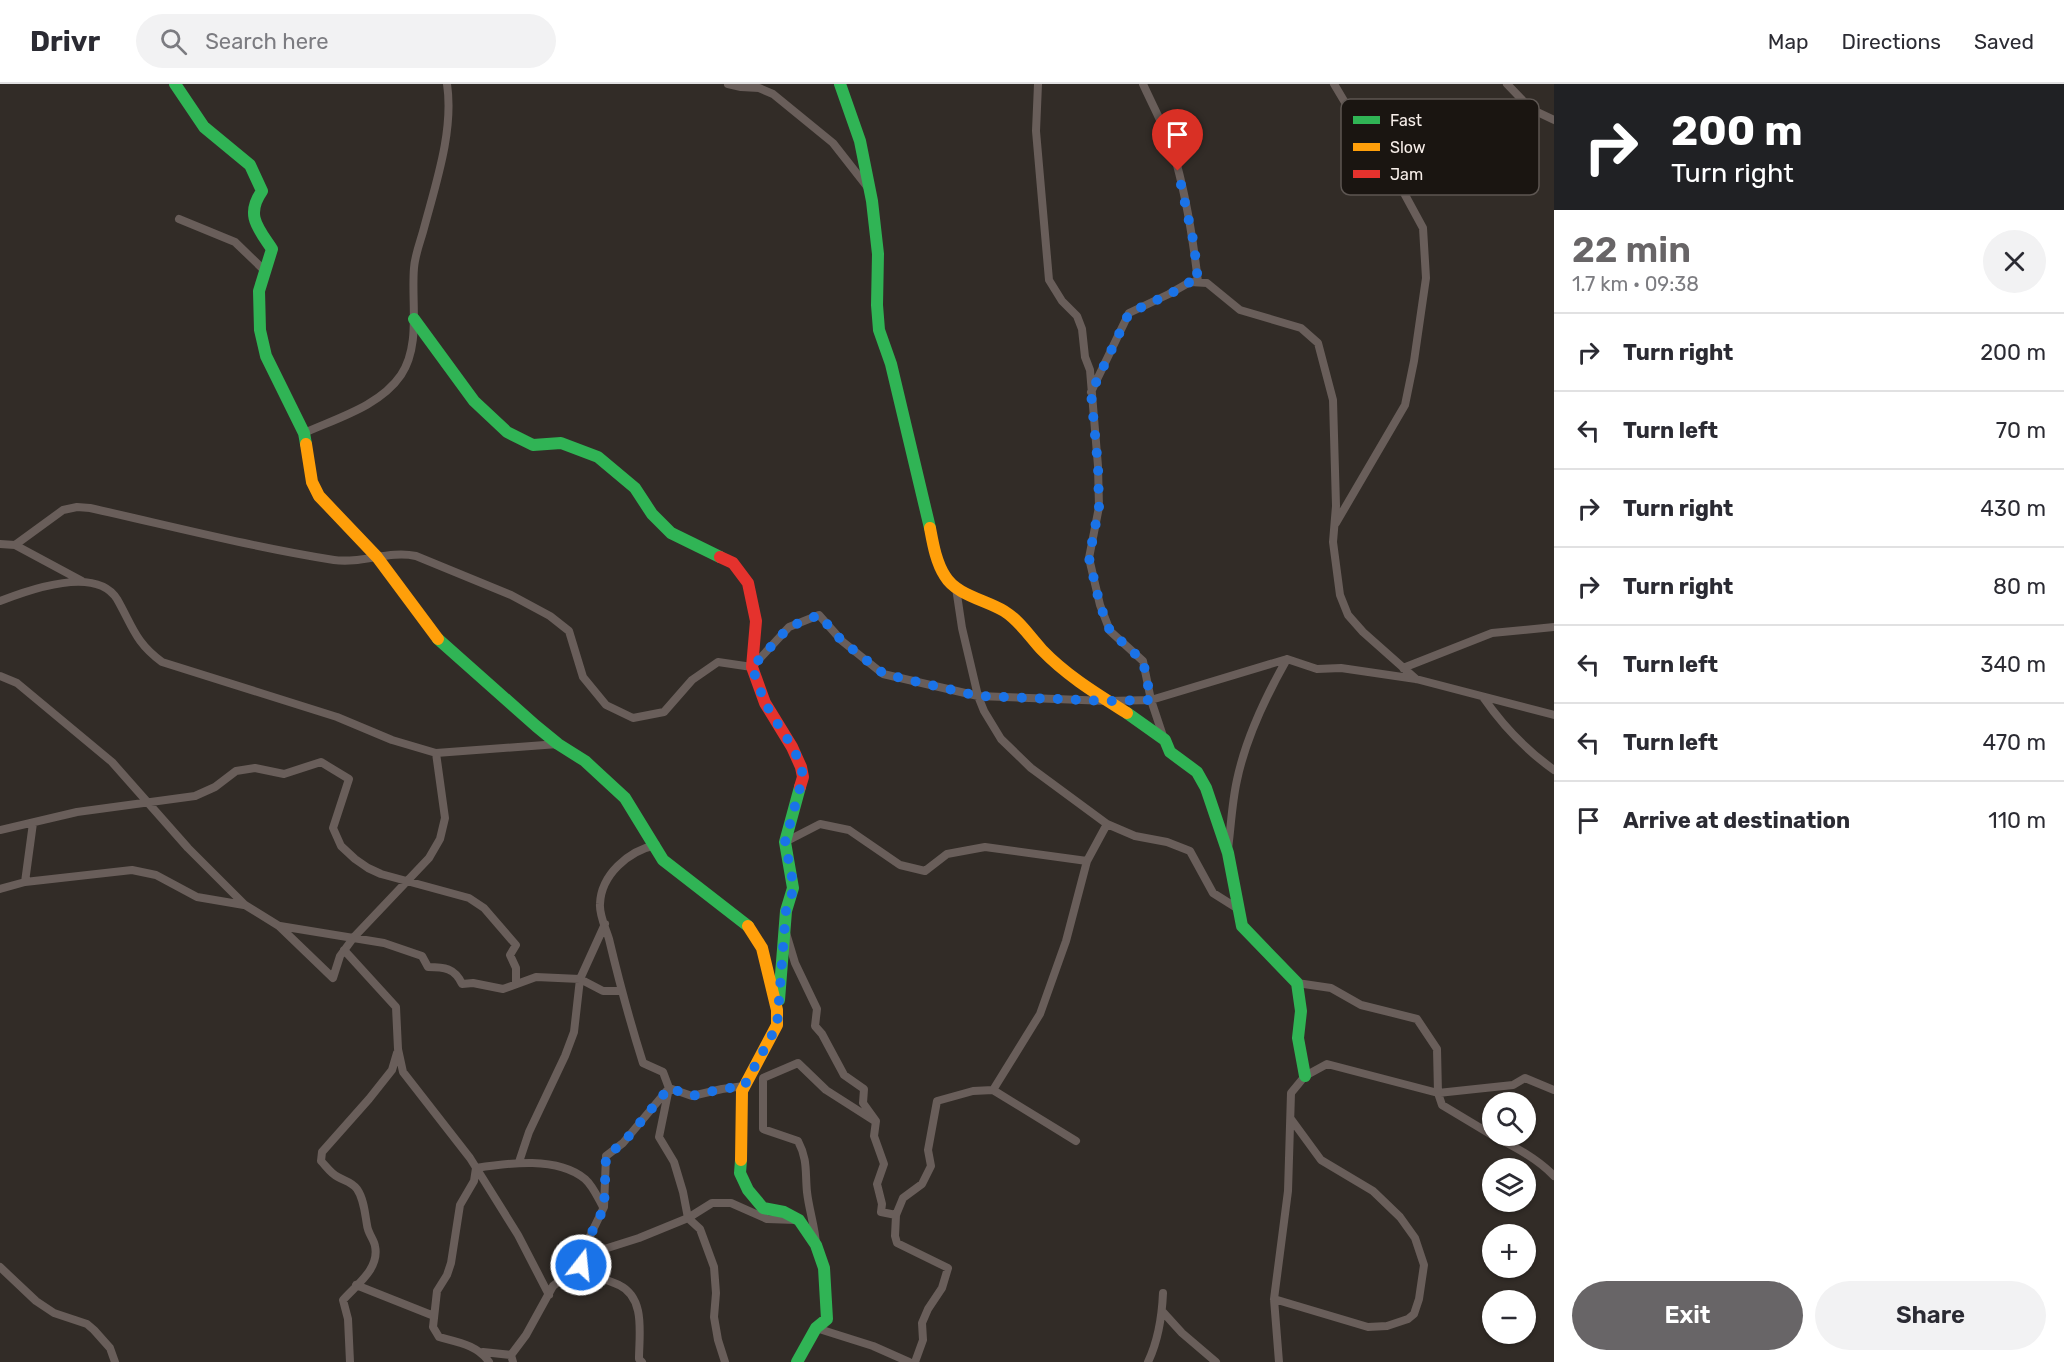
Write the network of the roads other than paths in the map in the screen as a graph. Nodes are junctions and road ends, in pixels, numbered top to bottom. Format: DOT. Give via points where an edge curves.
graph roads {
  1 [pos="175,84"];
  2 [pos="447,84"];
  3 [pos="728,84"];
  4 [pos="840,84"];
  5 [pos="1038,84"];
  6 [pos="1143,84"];
  7 [pos="1334,84"];
  8 [pos="1507,84"];
  9 [pos="1343,99"];
  10 [pos="1521,99"];
  11 [pos="1539,113"];
  12 [pos="1554,120"];
  13 [pos="870,189"];
  14 [pos="1405,195"];
  15 [pos="178,219"];
  16 [pos="265,271"];
  17 [pos="1198,282"];
  18 [pos="414,319"];
  19 [pos="1091,393"];
  20 [pos="304,433"];
  21 [pos="1334,527"];
  22 [pos="0,544"];
  23 [pos="15,545"];
  24 [pos="377,557"];
  25 [pos="82,581"];
  26 [pos="957,588"];
  27 [pos="0,601"];
  28 [pos="1554,627"];
  29 [pos="1287,659"];
  30 [pos="752,667"];
  31 [pos="1403,668"];
  32 [pos="0,676"];
  33 [pos="1416,679"];
  34 [pos="978,696"];
  35 [pos="1483,697"];
  36 [pos="1151,700"];
  37 [pos="1108,701"];
  38 [pos="1554,715"];
  39 [pos="1165,740"];
  40 [pos="558,744"];
  41 [pos="436,753"];
  42 [pos="1554,771"];
  43 [pos="148,802"];
  44 [pos="33,823"];
  45 [pos="1107,824"];
  46 [pos="0,830"];
  47 [pos="785,842"];
  48 [pos="656,845"];
  49 [pos="1228,853"];
  50 [pos="1087,861"];
  51 [pos="405,881"];
  52 [pos="25,882"];
  53 [pos="0,889"];
  54 [pos="245,905"];
  55 [pos="1240,910"];
  56 [pos="605,924"];
  57 [pos="279,926"];
  58 [pos="786,931"];
  59 [pos="354,937"];
  60 [pos="344,950"];
  61 [pos="580,979"];
  62 [pos="1297,983"];
  63 [pos="516,984"];
  64 [pos="622,991"];
  65 [pos="777,1010"];
  66 [pos="398,1049"];
  67 [pos="1305,1076"];
  68 [pos="744,1086"];
  69 [pos="669,1088"];
  70 [pos="993,1090"];
  71 [pos="1554,1090"];
  72 [pos="1438,1093"];
  73 [pos="1291,1119"];
  74 [pos="876,1121"];
  75 [pos="1482,1129"];
  76 [pos="1076,1141"];
  77 [pos="1510,1146"];
  78 [pos="519,1162"];
  79 [pos="476,1168"];
  80 [pos="1554,1176"];
  81 [pos="604,1208"];
  82 [pos="896,1215"];
  83 [pos="688,1218"];
  84 [pos="800,1220"];
  85 [pos="816,1245"];
  86 [pos="581,1265"];
  87 [pos="0,1267"];
  88 [pos="356,1285"];
  89 [pos="1163,1293"];
  90 [pos="549,1295"];
  91 [pos="1274,1299"];
  92 [pos="1162,1311"];
  93 [pos="434,1316"];
  94 [pos="816,1328"];
  95 [pos="483,1352"];
  96 [pos="512,1359"];
  97 [pos="115,1362"];
  98 [pos="350,1362"];
  99 [pos="489,1362"];
  100 [pos="642,1362"];
  101 [pos="725,1362"];
  102 [pos="797,1362"];
  103 [pos="909,1362"];
  104 [pos="915,1362"];
  105 [pos="1148,1362"];
  106 [pos="1216,1362"];
  107 [pos="1279,1362"];
  1 -- 16 [label="street" via="204,127 250,165 262,191 254,200 254,220 272,249"];
  2 -- 18 [label="street" via="443,154 414,266"];
  3 -- 13 [label="street" via="773,94 833,143"];
  4 -- 13 [label="street" via="866,162"];
  5 -- 19 [label="street" via="1036,131 1049,280 1077,316 1082,329"];
  6 -- 17 [label="street" via="1173,150 1194,244"];
  7 -- 9 [label="street"];
  8 -- 10 [label="street"];
  11 -- 12 [label="street"];
  13 -- 26 [label="street" via="882,341 891,364 937,559 945,577"];
  14 -- 21 [label="street" via="1423,228 1426,278 1405,405"];
  15 -- 16 [label="street" via="235,242"];
  16 -- 20 [label="street" via="259,291 260,330 266,356"];
  17 -- 19 [label="street" via="1190,282 1129,313"];
  17 -- 21 [label="street" via="1207,283 1240,310 1301,328 1318,343 1333,400"];
  18 -- 20 [label="street" via="410,355 391,387 367,405"];
  18 -- 30 [label="street" via="474,401 507,432 533,445 561,443 598,457 635,488 671,533 733,563 748,583 756,621"];
  19 -- 36 [label="street" via="1099,507 1089,558 1110,631 1143,661"];
  20 -- 24 [label="street" via="312,482 319,496"];
  21 -- 31 [label="street" via="1340,595 1348,615"];
  22 -- 23 [label="street"];
  23 -- 24 [label="street" via="63,510 77,507 337,560"];
  23 -- 25 [label="street"];
  24 -- 30 [label="street" via="401,553 416,556 550,616 569,631 583,677 606,705 633,718 664,712 692,680 718,662"];
  24 -- 40 [label="street" via="439,641"];
  25 -- 27 [label="street" via="36,587"];
  25 -- 41 [label="street" via="115,597 137,639 162,662"];
  26 -- 34 [label="street"];
  26 -- 37 [label="street" via="1006,612 1077,682"];
  28 -- 31 [label="street" via="1492,633"];
  29 -- 33 [label="street" via="1317,669 1341,668"];
  29 -- 36 [label="street"];
  29 -- 49 [label="street" via="1248,743 1237,780"];
  30 -- 34 [label="street" via="789,627 819,615 842,641 884,674"];
  30 -- 47 [label="street" via="765,703 792,747 803,777"];
  31 -- 33 [label="street"];
  32 -- 43 [label="street" via="17,683 112,762"];
  33 -- 35 [label="street"];
  34 -- 37 [label="street"];
  34 -- 45 [label="street" via="1001,739 1031,768"];
  35 -- 38 [label="street"];
  35 -- 42 [label="street" via="1500,722"];
  36 -- 37 [label="street"];
  36 -- 39 [label="street"];
  37 -- 39 [label="street"];
  39 -- 49 [label="street" via="1170,752 1197,772 1206,788"];
  40 -- 41 [label="street"];
  40 -- 48 [label="street" via="585,761 625,798"];
  41 -- 51 [label="street" via="445,818 440,839 429,858"];
  43 -- 44 [label="street"];
  43 -- 51 [label="street" via="195,796 236,771 255,768 284,774 321,762 349,779 333,828 341,846 368,868"];
  43 -- 54 [label="street"];
  44 -- 46 [label="street"];
  44 -- 52 [label="street"];
  45 -- 50 [label="street"];
  45 -- 55 [label="street" via="1190,851 1213,893"];
  47 -- 50 [label="street" via="820,824 849,830 900,865 925,871 947,854 985,847"];
  47 -- 58 [label="street" via="794,888 786,910"];
  48 -- 56 [label="street" via="619,864 604,883 599,906"];
  48 -- 65 [label="street" via="663,860 676,872 751,929 762,948"];
  49 -- 55 [label="street"];
  50 -- 70 [label="street" via="1066,941 1040,1014"];
  51 -- 59 [label="street"];
  51 -- 63 [label="street" via="469,898 484,908 516,945 510,955 516,968"];
  52 -- 53 [label="street"];
  52 -- 54 [label="street" via="132,870 156,876 197,897"];
  54 -- 57 [label="street"];
  55 -- 62 [label="street" via="1242,926"];
  56 -- 61 [label="street"];
  56 -- 64 [label="street"];
  57 -- 59 [label="street"];
  57 -- 60 [label="street" via="333,978"];
  58 -- 65 [label="street"];
  58 -- 74 [label="street" via="795,963 817,1009 815,1026 844,1075 864,1089 864,1103"];
  59 -- 60 [label="street"];
  59 -- 63 [label="street" via="422,956 428,967 447,968 459,976 462,984 502,989"];
  60 -- 66 [label="street" via="396,1007"];
  61 -- 63 [label="street" via="536,977"];
  61 -- 64 [label="street" via="603,991"];
  61 -- 78 [label="street" via="573,1032"];
  62 -- 67 [label="street" via="1301,1011 1298,1038"];
  62 -- 72 [label="street" via="1331,988 1361,1005 1416,1019 1437,1049"];
  64 -- 69 [label="street" via="643,1063 663,1072"];
  65 -- 68 [label="street" via="777,1026"];
  66 -- 79 [label="street" via="403,1072"];
  66 -- 88 [label="street" via="393,1070 322,1152 321,1161 358,1190 368,1234 375,1244 368,1276"];
  67 -- 72 [label="street" via="1327,1064"];
  67 -- 73 [label="street" via="1291,1093"];
  68 -- 69 [label="street" via="692,1096"];
  68 -- 84 [label="street" via="741,1173 748,1190 763,1208"];
  69 -- 81 [label="street" via="623,1143 606,1156"];
  69 -- 83 [label="street" via="659,1137 674,1162"];
  70 -- 76 [label="street"];
  70 -- 82 [label="street" via="937,1101 928,1150 931,1166 922,1184 903,1197"];
  71 -- 72 [label="street" via="1525,1078 1513,1085"];
  72 -- 75 [label="street" via="1442,1105"];
  73 -- 91 [label="street" via="1288,1191"];
  73 -- 91 [label="street" via="1320,1160 1373,1191 1400,1217 1415,1238 1424,1264 1414,1314 1387,1326 1368,1327"];
  74 -- 82 [label="street" via="874,1136 884,1164 877,1184 881,1212"];
  74 -- 85 [label="street" via="826,1090 798,1063 763,1077 763,1128 798,1141 803,1150"];
  77 -- 80 [label="street" via="1541,1162"];
  78 -- 79 [label="street"];
  78 -- 81 [label="street" via="572,1170 587,1181"];
  79 -- 90 [label="street" via="518,1235"];
  79 -- 93 [label="street" via="474,1181 460,1205 451,1263 437,1291"];
  81 -- 86 [label="street"];
  82 -- 104 [label="street" via="897,1243 948,1268 942,1288 922,1323 923,1340"];
  83 -- 84 [label="street" via="712,1203 721,1202 767,1219"];
  83 -- 86 [label="street" via="598,1251"];
  83 -- 101 [label="street" via="700,1229 714,1267 714,1317"];
  84 -- 85 [label="street"];
  85 -- 94 [label="street" via="827,1294 827,1319"];
  86 -- 90 [label="street" via="553,1286"];
  86 -- 100 [label="street" via="593,1276 625,1288 638,1305"];
  87 -- 97 [label="street" via="36,1302 87,1324 110,1348"];
  88 -- 93 [label="street"];
  88 -- 98 [label="street" via="343,1300"];
  89 -- 92 [label="street"];
  90 -- 96 [label="street"];
  91 -- 107 [label="street"];
  92 -- 105 [label="street"];
  92 -- 106 [label="street"];
  93 -- 95 [label="street" via="433,1327 439,1337"];
  94 -- 102 [label="street"];
  94 -- 103 [label="street"];
  95 -- 96 [label="street"];
  95 -- 99 [label="street"];
}
